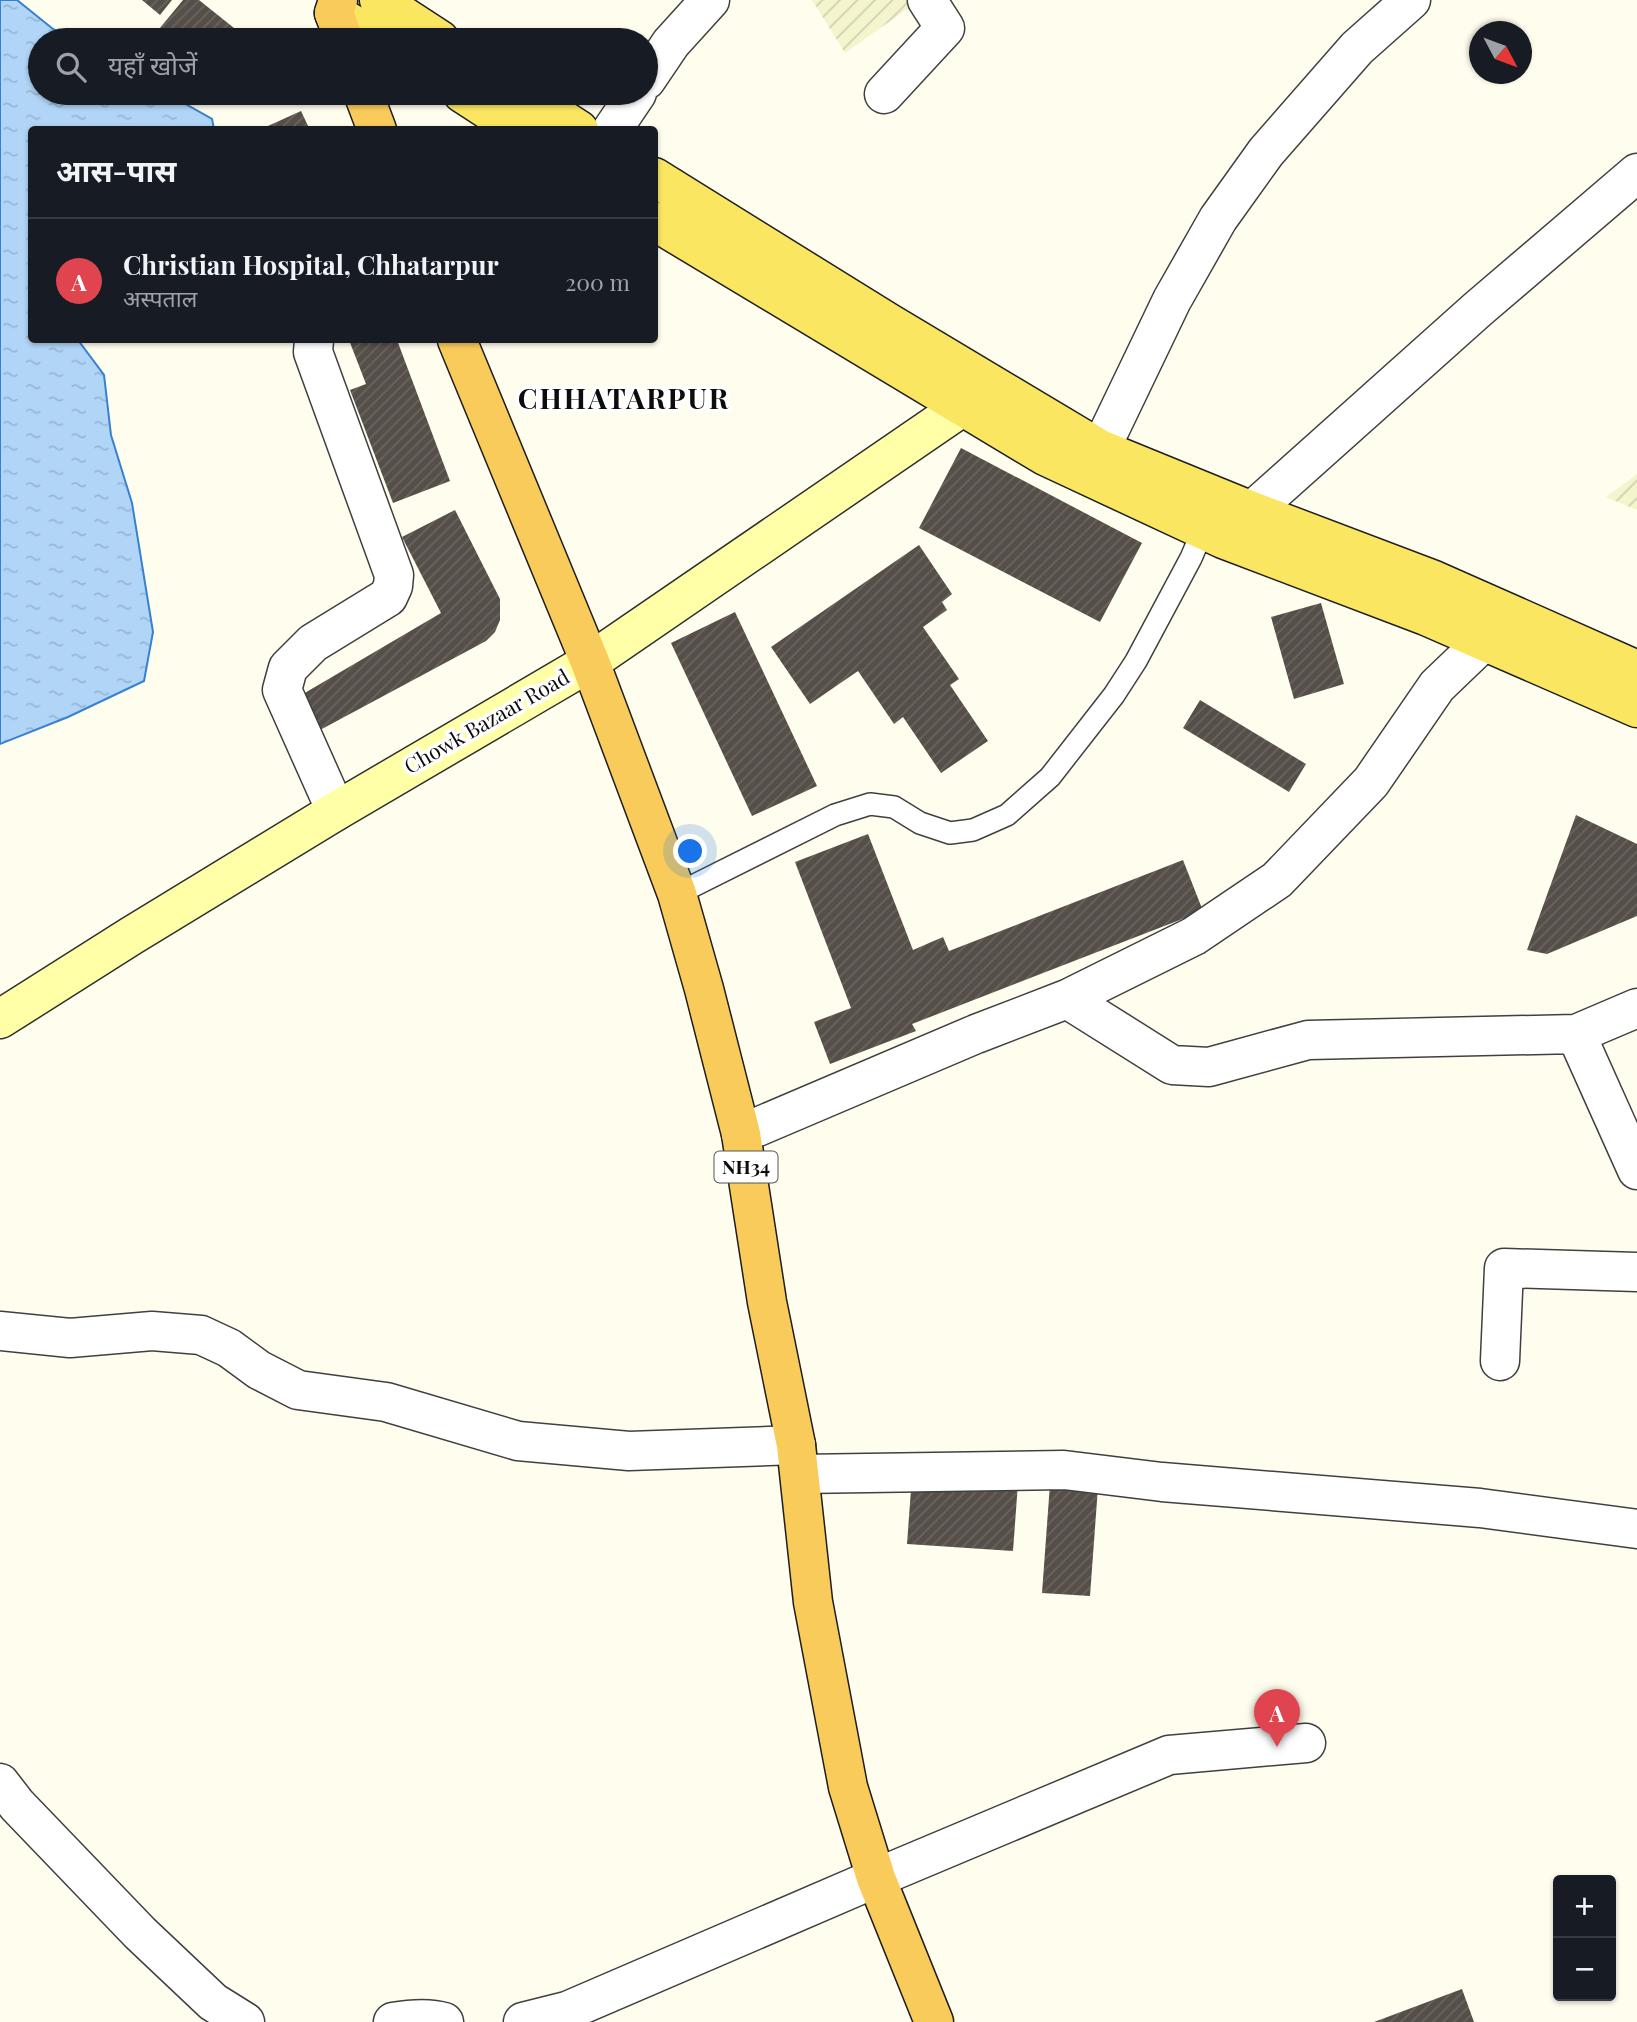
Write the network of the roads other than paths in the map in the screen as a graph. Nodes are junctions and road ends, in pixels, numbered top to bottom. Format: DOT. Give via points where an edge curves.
graph roads {
  1 [pos="379,0"];
  2 [pos="710,0"];
  3 [pos="927,0"];
  4 [pos="1411,0"];
  5 [pos="331,13"];
  6 [pos="358,28"];
  7 [pos="422,28"];
  8 [pos="658,62"];
  9 [pos="884,94"];
  10 [pos="368,105"];
  11 [pos="480,105"];
  12 [pos="540,105"];
  13 [pos="629,105"];
  14 [pos="375,126"];
  15 [pos="513,126"];
  16 [pos="573,126"];
  17 [pos="615,126"];
  18 [pos="1637,173"];
  19 [pos="658,179"];
  20 [pos="658,223"];
  21 [pos="314,343"];
  22 [pos="458,343"];
  23 [pos="962,407"];
  24 [pos="1094,462"];
  25 [pos="1252,511"];
  26 [pos="1203,530"];
  27 [pos="1241,547"];
  28 [pos="1485,640"];
  29 [pos="590,662"];
  30 [pos="1637,670"];
  31 [pos="1637,708"];
  32 [pos="335,811"];
  33 [pos="677,894"];
  34 [pos="1067,999"];
  35 [pos="1637,1008"];
  36 [pos="0,1019"];
  37 [pos="1576,1034"];
  38 [pos="741,1134"];
  39 [pos="1637,1170"];
  40 [pos="1637,1272"];
  41 [pos="0,1331"];
  42 [pos="1500,1361"];
  43 [pos="798,1459"];
  44 [pos="1637,1529"];
  45 [pos="1306,1743"];
  46 [pos="6,1799"];
  47 [pos="876,1878"];
  48 [pos="245,2022"];
  49 [pos="393,2022"];
  50 [pos="444,2022"];
  51 [pos="523,2022"];
  52 [pos="934,2022"];
  1 -- 7 [label="main road"];
  2 -- 8 [label="street"];
  3 -- 9 [label="street" via="945,28"];
  4 -- 24 [label="street" via="1357,48 1275,141 1218,219 1172,300"];
  5 -- 6 [label="main road"];
  10 -- 14 [label="highway"];
  11 -- 15 [label="main road"];
  12 -- 16 [label="main road"];
  13 -- 17 [label="street"];
  18 -- 25 [label="street"];
  19 -- 24 [label="main road" via="889,323"];
  20 -- 23 [label="main road"];
  21 -- 32 [label="street" via="313,352 394,575 388,597 313,643 288,668 282,690"];
  22 -- 29 [label="highway, NH34"];
  23 -- 24 [label="main road" via="1045,456"];
  23 -- 29 [label="main road, Chowk Bazaar Road"];
  24 -- 25 [label="main road"];
  24 -- 26 [label="main road"];
  25 -- 27 [label="street"];
  25 -- 30 [label="main road" via="1434,580"];
  26 -- 27 [label="main road"];
  26 -- 33 [label="lane" via="1114,695 1050,778 1007,815 973,830 950,833 894,807 870,804 835,815"];
  27 -- 28 [label="main road"];
  28 -- 31 [label="main road"];
  28 -- 34 [label="street" via="1437,686 1371,782 1277,880 1194,936"];
  29 -- 32 [label="main road, Chowk Bazaar Road"];
  29 -- 33 [label="highway, NH34"];
  32 -- 36 [label="main road, Chowk Bazaar Road"];
  33 -- 38 [label="highway, NH34"];
  34 -- 37 [label="street" via="1172,1065 1209,1067 1308,1040"];
  34 -- 38 [label="street"];
  35 -- 37 [label="street"];
  37 -- 39 [label="street"];
  38 -- 43 [label="highway, NH34"];
  40 -- 42 [label="street" via="1504,1268"];
  41 -- 43 [label="street" via="70,1338 152,1331 201,1335 298,1390 386,1402 518,1441"];
  43 -- 44 [label="street" via="1064,1470 1480,1508"];
  43 -- 47 [label="highway, NH34" via="813,1602 829,1689 848,1787"];
  45 -- 47 [label="street" via="1169,1755"];
  46 -- 48 [label="street" via="213,2002"];
  47 -- 51 [label="street" via="567,2011"];
  47 -- 52 [label="highway, NH34"];
  49 -- 50 [label="street"];
}
